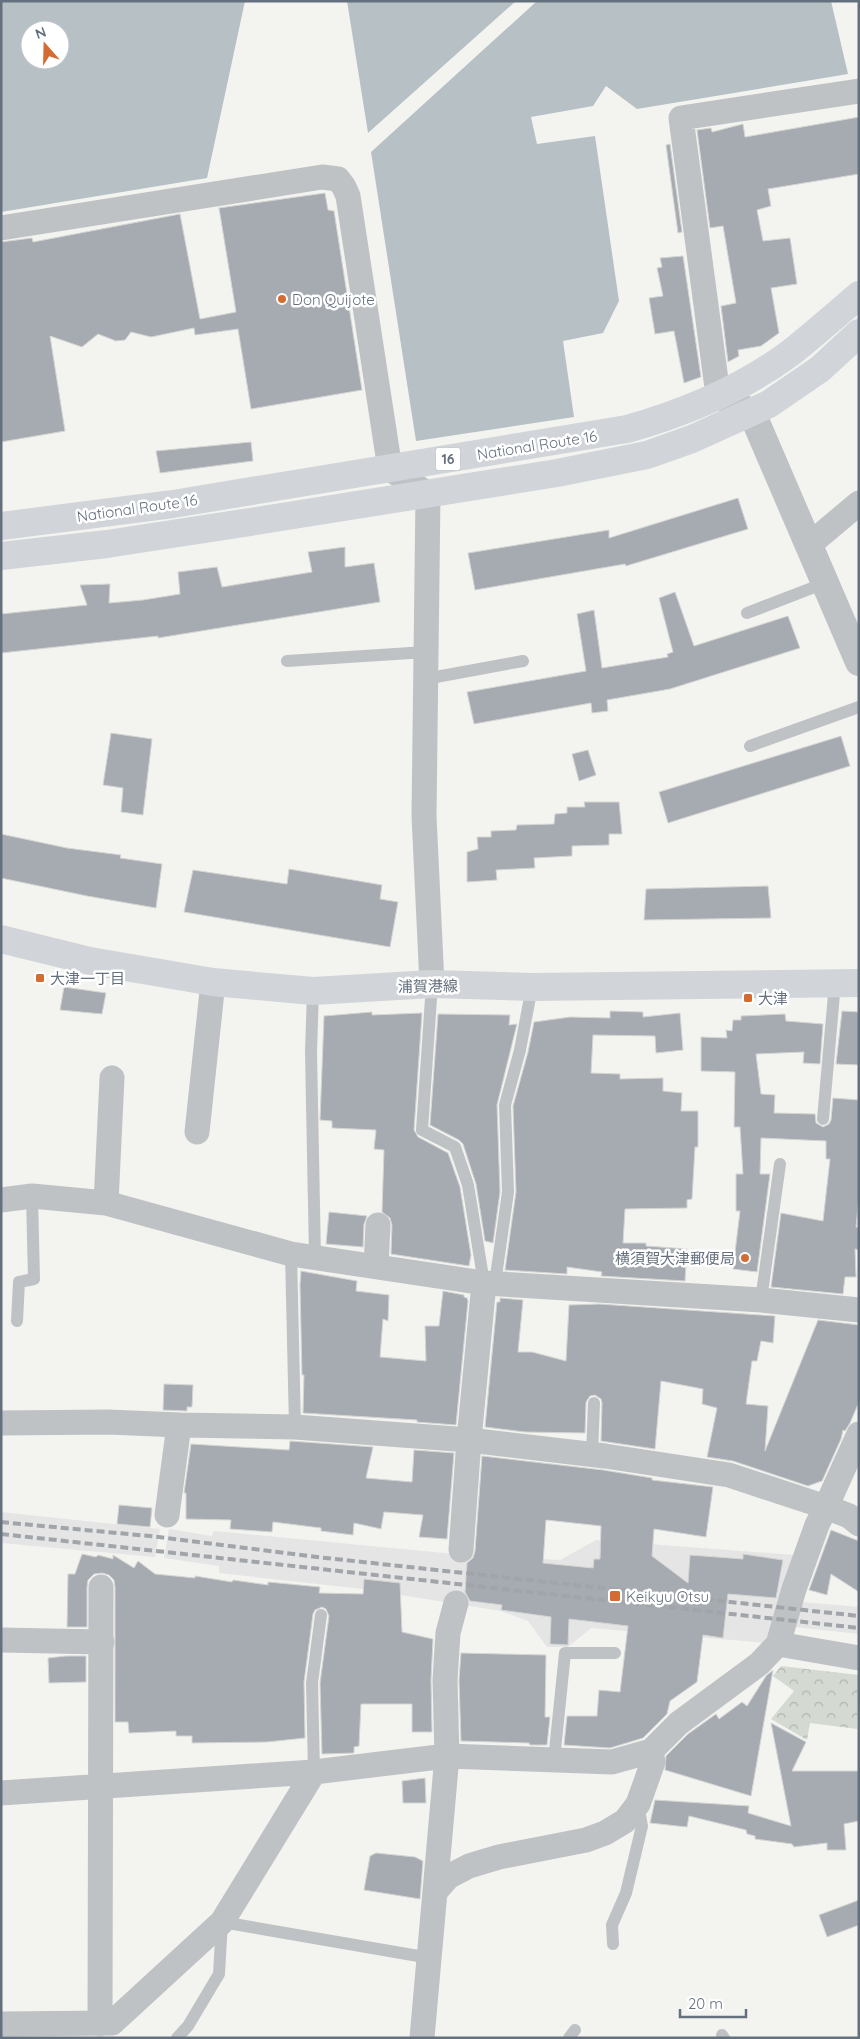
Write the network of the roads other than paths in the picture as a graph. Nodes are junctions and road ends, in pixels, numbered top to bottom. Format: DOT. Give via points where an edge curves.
graph roads {
  1 [pos="859,91"];
  2 [pos="1,228"];
  3 [pos="859,295"];
  4 [pos="859,333"];
  5 [pos="718,395"];
  6 [pos="752,413"];
  7 [pos="390,469"];
  8 [pos="428,494"];
  9 [pos="859,503"];
  10 [pos="1,526"];
  11 [pos="809,545"];
  12 [pos="1,556"];
  13 [pos="825,583"];
  14 [pos="747,612"];
  15 [pos="426,652"];
  16 [pos="287,661"];
  17 [pos="523,661"];
  18 [pos="859,662"];
  19 [pos="425,679"];
  20 [pos="859,707"];
  21 [pos="750,746"];
  22 [pos="1,939"];
  23 [pos="213,982"];
  24 [pos="847,983"];
  25 [pos="432,984"];
  26 [pos="532,987"];
  27 [pos="312,991"];
  28 [pos="112,1078"];
  29 [pos="823,1119"];
  30 [pos="197,1132"];
  31 [pos="780,1164"];
  32 [pos="32,1196"];
  33 [pos="1,1200"];
  34 [pos="106,1203"];
  35 [pos="378,1225"];
  36 [pos="303,1256"];
  37 [pos="376,1266"];
  38 [pos="489,1283"];
  39 [pos="761,1300"];
  40 [pos="859,1310"];
  41 [pos="17,1321"];
  42 [pos="594,1403"];
  43 [pos="1,1423"];
  44 [pos="179,1425"];
  45 [pos="294,1427"];
  46 [pos="859,1434"];
  47 [pos="469,1440"];
  48 [pos="592,1454"];
  49 [pos="826,1507"];
  50 [pos="167,1515"];
  51 [pos="859,1524"];
  52 [pos="461,1550"];
  53 [pos="101,1588"];
  54 [pos="456,1603"];
  55 [pos="321,1615"];
  56 [pos="1,1640"];
  57 [pos="102,1642"];
  58 [pos="778,1644"];
  59 [pos="615,1653"];
  60 [pos="859,1658"];
  61 [pos="651,1751"];
  62 [pos="447,1756"];
  63 [pos="554,1760"];
  64 [pos="314,1772"];
  65 [pos="101,1785"];
  66 [pos="1,1793"];
  67 [pos="638,1804"];
  68 [pos="435,1892"];
  69 [pos="222,1922"];
  70 [pos="613,1944"];
  71 [pos="430,1958"];
  72 [pos="1,2024"];
  73 [pos="100,2024"];
  74 [pos="177,2038"];
  75 [pos="422,2038"];
  1 -- 5 [label="street" via="681,118"];
  2 -- 7 [label="street" via="322,177 338,179 348,196"];
  3 -- 5 [label="main road, National Route 16 / 16" via="789,354"];
  4 -- 6 [label="main road, National Route 16 / 16" via="820,369"];
  5 -- 6 [label="street"];
  5 -- 7 [label="main road, National Route 16 / 16" via="627,429"];
  6 -- 8 [label="main road, National Route 16 / 16" via="671,448 623,461"];
  6 -- 11 [label="street"];
  7 -- 8 [label="street"];
  7 -- 10 [label="main road, National Route 16 / 16" via="122,512"];
  8 -- 12 [label="main road, National Route 16 / 16" via="157,537"];
  8 -- 15 [label="street"];
  9 -- 11 [label="street"];
  11 -- 13 [label="street"];
  13 -- 14 [label="lane"];
  13 -- 18 [label="street"];
  15 -- 16 [label="lane"];
  15 -- 19 [label="street"];
  17 -- 19 [label="lane"];
  19 -- 25 [label="street" via="424,843"];
  20 -- 21 [label="lane"];
  22 -- 23 [label="main road, 浦賀港線" via="90,961"];
  23 -- 27 [label="main road, 浦賀港線"];
  23 -- 30 [label="street"];
  24 -- 26 [label="main road, 浦賀港線"];
  24 -- 29 [label="lane"];
  25 -- 26 [label="main road, 浦賀港線"];
  25 -- 27 [label="main road, 浦賀港線"];
  25 -- 38 [label="lane" via="422,1130 455,1147 468,1185"];
  26 -- 38 [label="lane" via="505,1105 508,1192"];
  27 -- 36 [label="lane"];
  28 -- 34 [label="street"];
  31 -- 39 [label="lane"];
  32 -- 33 [label="street"];
  32 -- 34 [label="street"];
  32 -- 41 [label="lane" via="34,1279 19,1282"];
  34 -- 36 [label="street"];
  35 -- 37 [label="street"];
  36 -- 37 [label="street"];
  36 -- 45 [label="lane"];
  37 -- 38 [label="street"];
  38 -- 39 [label="street"];
  38 -- 47 [label="street"];
  39 -- 40 [label="street"];
  42 -- 48 [label="lane"];
  43 -- 44 [label="street"];
  44 -- 45 [label="street"];
  44 -- 50 [label="street"];
  45 -- 47 [label="street"];
  46 -- 49 [label="street"];
  47 -- 48 [label="street"];
  47 -- 52 [label="street"];
  48 -- 49 [label="street" via="728,1475"];
  49 -- 51 [label="street" via="849,1516"];
  49 -- 58 [label="street" via="797,1580"];
  53 -- 57 [label="street"];
  54 -- 62 [label="street" via="448,1634 445,1680"];
  55 -- 64 [label="lane" via="312,1683"];
  56 -- 57 [label="street"];
  57 -- 65 [label="street"];
  58 -- 60 [label="street"];
  58 -- 61 [label="street" via="759,1664 679,1722"];
  59 -- 63 [label="lane" via="565,1653"];
  61 -- 63 [label="street" via="612,1762"];
  61 -- 67 [label="street" via="653,1762"];
  62 -- 63 [label="street"];
  62 -- 64 [label="street"];
  62 -- 68 [label="street"];
  64 -- 65 [label="street"];
  64 -- 69 [label="street"];
  65 -- 66 [label="street"];
  65 -- 73 [label="street"];
  67 -- 68 [label="street" via="626,1821 605,1833 469,1866 448,1877"];
  67 -- 70 [label="lane" via="642,1826 626,1893 612,1925"];
  68 -- 71 [label="street"];
  69 -- 71 [label="lane"];
  69 -- 73 [label="street" via="112,2023"];
  69 -- 74 [label="lane" via="219,1974 188,2026"];
  71 -- 75 [label="street"];
  72 -- 73 [label="street"];
}
